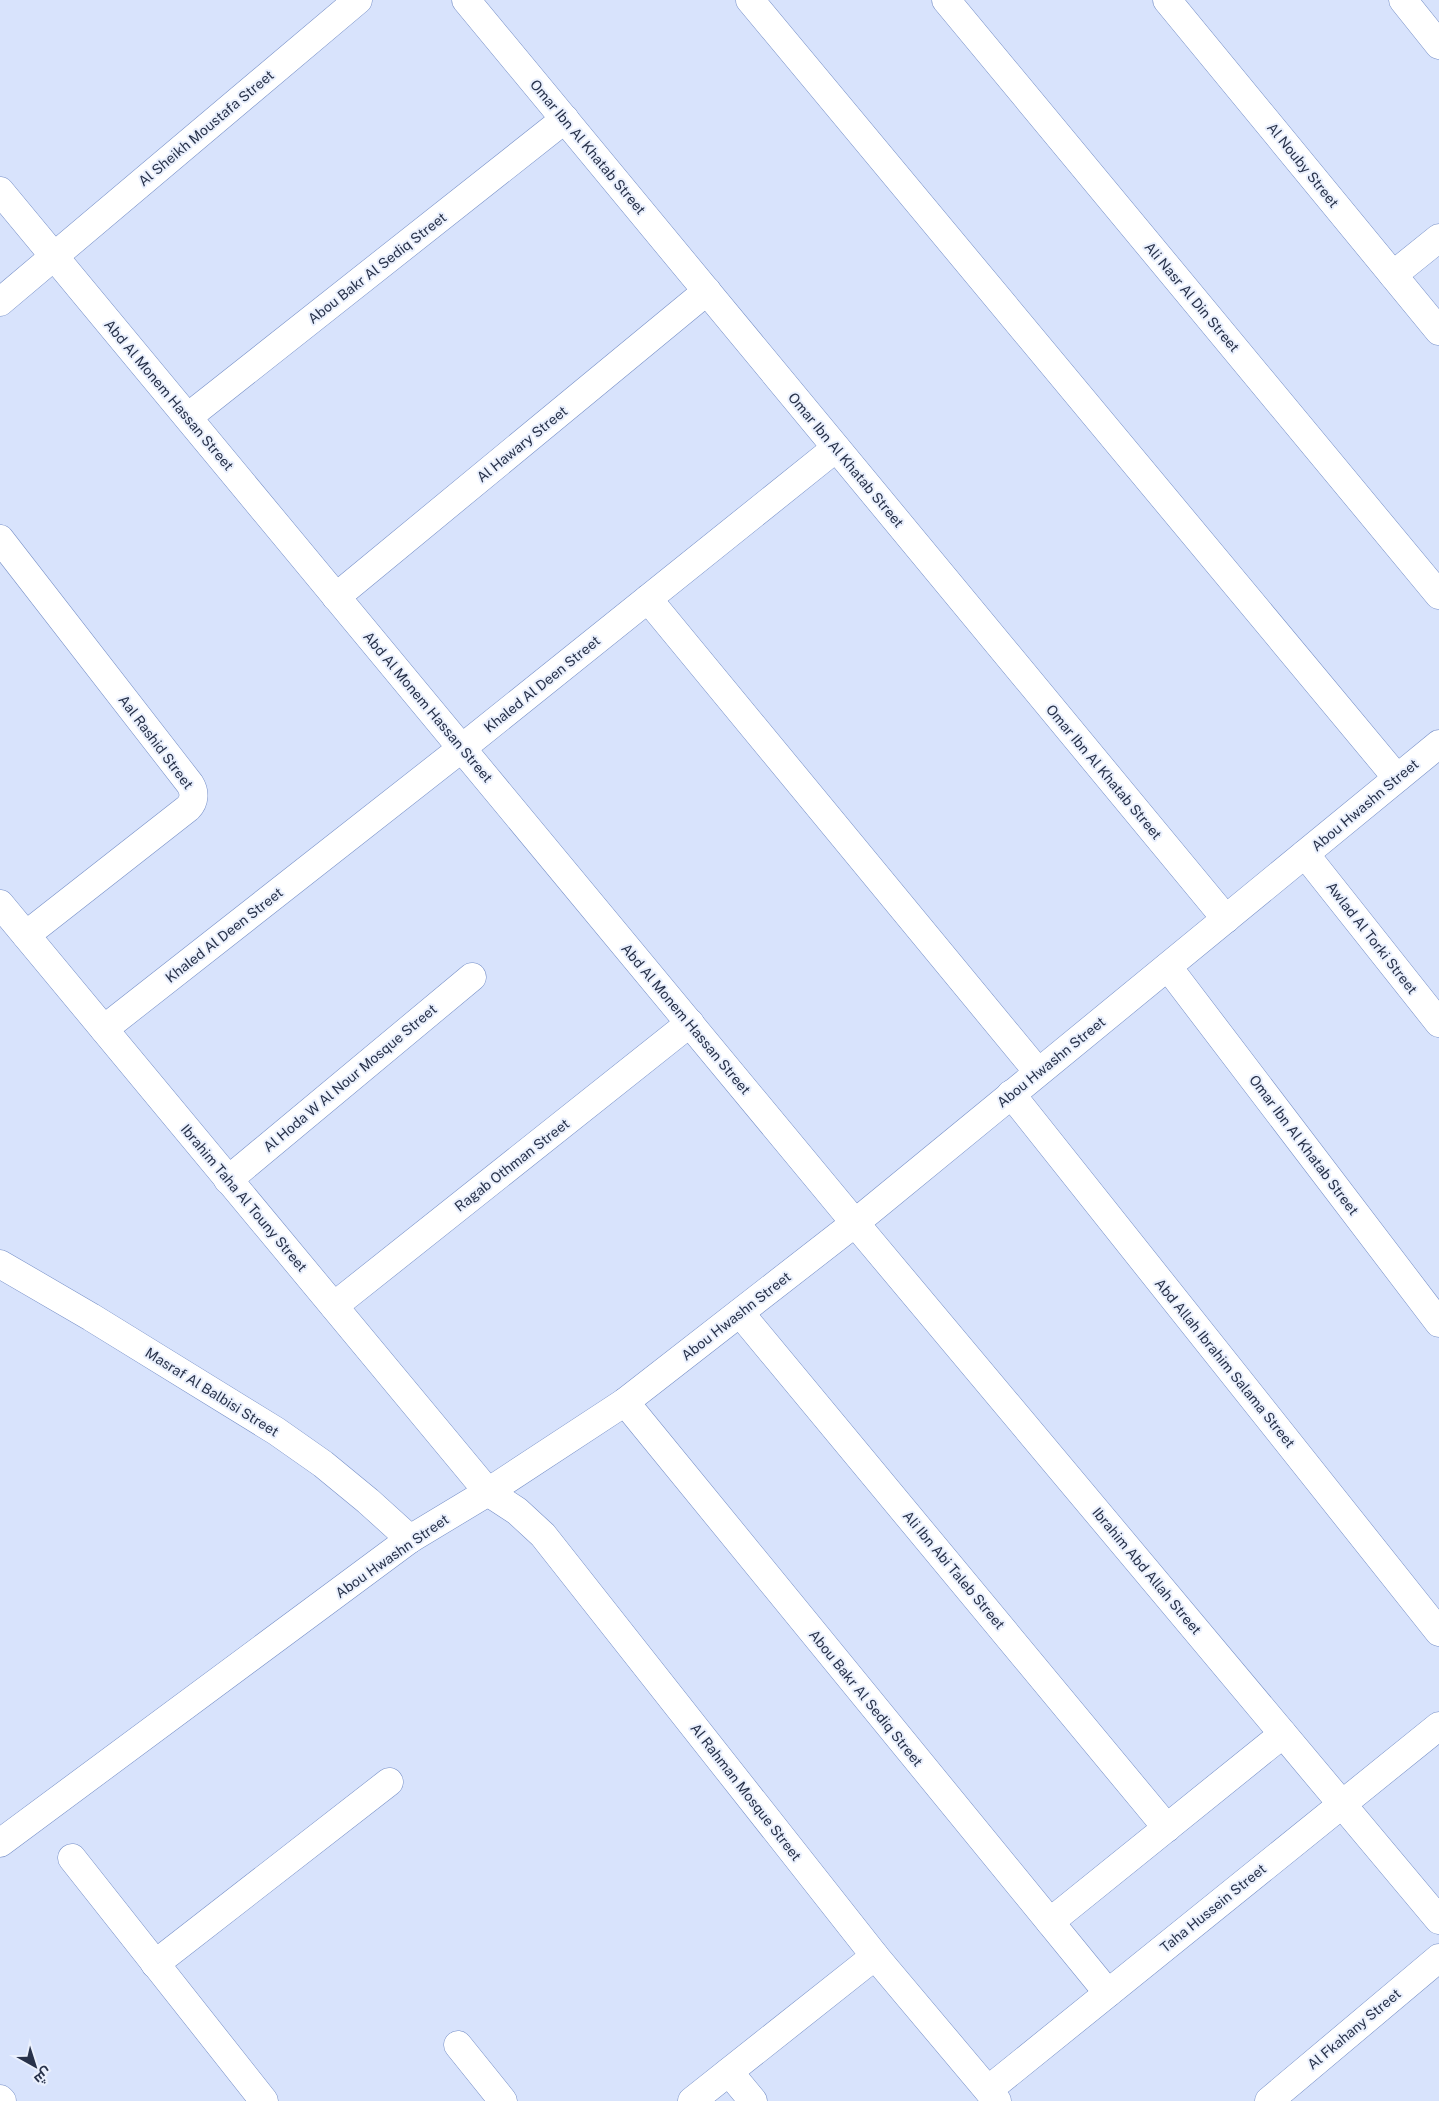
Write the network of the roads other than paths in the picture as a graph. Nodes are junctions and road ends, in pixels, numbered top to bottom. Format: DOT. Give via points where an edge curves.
graph roads {
  1 [pos="358,0"];
  2 [pos="466,0"];
  3 [pos="750,0"];
  4 [pos="946,0"];
  5 [pos="1167,0"];
  6 [pos="1403,0"];
  7 [pos="1439,45"];
  8 [pos="565,120"];
  9 [pos="0,191"];
  10 [pos="1439,238"];
  11 [pos="54,256"];
  12 [pos="1393,275"];
  13 [pos="707,291"];
  14 [pos="0,302"];
  15 [pos="1439,331"];
  16 [pos="188,417"];
  17 [pos="836,448"];
  18 [pos="0,539"];
  19 [pos="1439,595"];
  20 [pos="336,597"];
  21 [pos="648,599"];
  22 [pos="1439,744"];
  23 [pos="462,748"];
  24 [pos="1397,778"];
  25 [pos="1305,854"];
  26 [pos="3,913"];
  27 [pos="1226,919"];
  28 [pos="26,935"];
  29 [pos="1168,967"];
  30 [pos="472,977"];
  31 [pos="1439,1023"];
  32 [pos="690,1024"];
  33 [pos="104,1030"];
  34 [pos="1038,1072"];
  35 [pos="1011,1094"];
  36 [pos="228,1180"];
  37 [pos="856,1223"];
  38 [pos="0,1264"];
  39 [pos="334,1306"];
  40 [pos="740,1313"];
  41 [pos="1439,1323"];
  42 [pos="625,1402"];
  43 [pos="488,1492"];
  44 [pos="410,1539"];
  45 [pos="1439,1632"];
  46 [pos="1439,1726"];
  47 [pos="1283,1734"];
  48 [pos="389,1782"];
  49 [pos="1342,1803"];
  50 [pos="1167,1828"];
  51 [pos="0,1843"];
  52 [pos="72,1858"];
  53 [pos="1439,1920"];
  54 [pos="1050,1922"];
  55 [pos="875,1956"];
  56 [pos="1439,1958"];
  57 [pos="155,1964"];
  58 [pos="1108,1993"];
  59 [pos="458,2044"];
  60 [pos="730,2072"];
  61 [pos="992,2095"];
  62 [pos="264,2101"];
  63 [pos="502,2101"];
  64 [pos="692,2101"];
  65 [pos="753,2101"];
  66 [pos="1269,2101"];
  1 -- 11 [label="street, Al Sheikh Moustafa Street"];
  2 -- 8 [label="street, Omar Ibn Al Khatab Street"];
  3 -- 24 [label="street"];
  4 -- 19 [label="street, Ali Nasr Al Din Street"];
  5 -- 12 [label="street, Al Nouby Street"];
  6 -- 7 [label="street"];
  8 -- 13 [label="street, Omar Ibn Al Khatab Street"];
  8 -- 16 [label="street, Abou Bakr Al Sediq Street"];
  9 -- 11 [label="street, Abd Al Monem Hassan Street"];
  10 -- 12 [label="street"];
  11 -- 14 [label="street, Al Sheikh Moustafa Street"];
  11 -- 16 [label="street, Abd Al Monem Hassan Street"];
  12 -- 15 [label="street, Al Nouby Street"];
  13 -- 17 [label="street, Omar Ibn Al Khatab Street"];
  13 -- 20 [label="street, Al Hawary Street"];
  16 -- 20 [label="street, Abd Al Monem Hassan Street"];
  17 -- 21 [label="street, Khaled Al Deen Street"];
  17 -- 27 [label="street, Omar Ibn Al Khatab Street"];
  18 -- 28 [label="street, Aal Rashid Street" via="190,784 194,794 188,808"];
  20 -- 23 [label="street, Abd Al Monem Hassan Street"];
  21 -- 23 [label="street, Khaled Al Deen Street"];
  21 -- 34 [label="street"];
  22 -- 24 [label="street, Abou Hwashn Street"];
  23 -- 32 [label="street, Abd Al Monem Hassan Street"];
  23 -- 33 [label="street, Khaled Al Deen Street"];
  24 -- 25 [label="street, Abou Hwashn Street"];
  25 -- 27 [label="street, Abou Hwashn Street"];
  25 -- 31 [label="street, Awlad Al Torki Street"];
  26 -- 28 [label="street, Ibrahim Taha Al Touny Street"];
  27 -- 29 [label="street, Abou Hwashn Street"];
  28 -- 33 [label="street, Ibrahim Taha Al Touny Street"];
  29 -- 34 [label="street, Abou Hwashn Street"];
  29 -- 41 [label="street, Omar Ibn Al Khatab Street"];
  30 -- 36 [label="street, Al Hoda W Al Nour Mosque Street"];
  32 -- 37 [label="street, Abd Al Monem Hassan Street"];
  32 -- 39 [label="street, Ragab Othman Street"];
  33 -- 36 [label="street, Ibrahim Taha Al Touny Street"];
  34 -- 35 [label="street, Abou Hwashn Street"];
  35 -- 37 [label="street, Abou Hwashn Street"];
  35 -- 45 [label="street, Abd Allah Ibrahim Salama Street"];
  36 -- 39 [label="street, Ibrahim Taha Al Touny Street"];
  37 -- 40 [label="street, Abou Hwashn Street"];
  37 -- 47 [label="street, Ibrahim Abd Allah Street"];
  38 -- 44 [label="street, Masraf Al Balbisi Street" via="276,1432 331,1470"];
  39 -- 43 [label="street, Ibrahim Taha Al Touny Street"];
  40 -- 42 [label="street, Abou Hwashn Street"];
  40 -- 50 [label="street, Ali Ibn Abi Taleb Street"];
  42 -- 43 [label="street, Abou Hwashn Street"];
  42 -- 54 [label="street, Abou Bakr Al Sediq Street"];
  43 -- 44 [label="street, Abou Hwashn Street"];
  43 -- 55 [label="street, Al Rahman Mosque Street" via="543,1534"];
  44 -- 51 [label="street, Abou Hwashn Street"];
  46 -- 49 [label="street, Taha Hussein Street"];
  47 -- 49 [label="street, Ibrahim Abd Allah Street"];
  47 -- 50 [label="street"];
  48 -- 57 [label="street"];
  49 -- 53 [label="street, Ibrahim Abd Allah Street"];
  49 -- 58 [label="street, Taha Hussein Street"];
  50 -- 54 [label="street"];
  52 -- 57 [label="street"];
  54 -- 58 [label="street, Abou Bakr Al Sediq Street"];
  55 -- 60 [label="street"];
  55 -- 61 [label="street, Al Rahman Mosque Street"];
  56 -- 66 [label="street, Al Fkahany Street"];
  57 -- 62 [label="street"];
  58 -- 61 [label="street, Taha Hussein Street"];
  59 -- 63 [label="street"];
  60 -- 64 [label="street"];
  60 -- 65 [label="street"];
}
